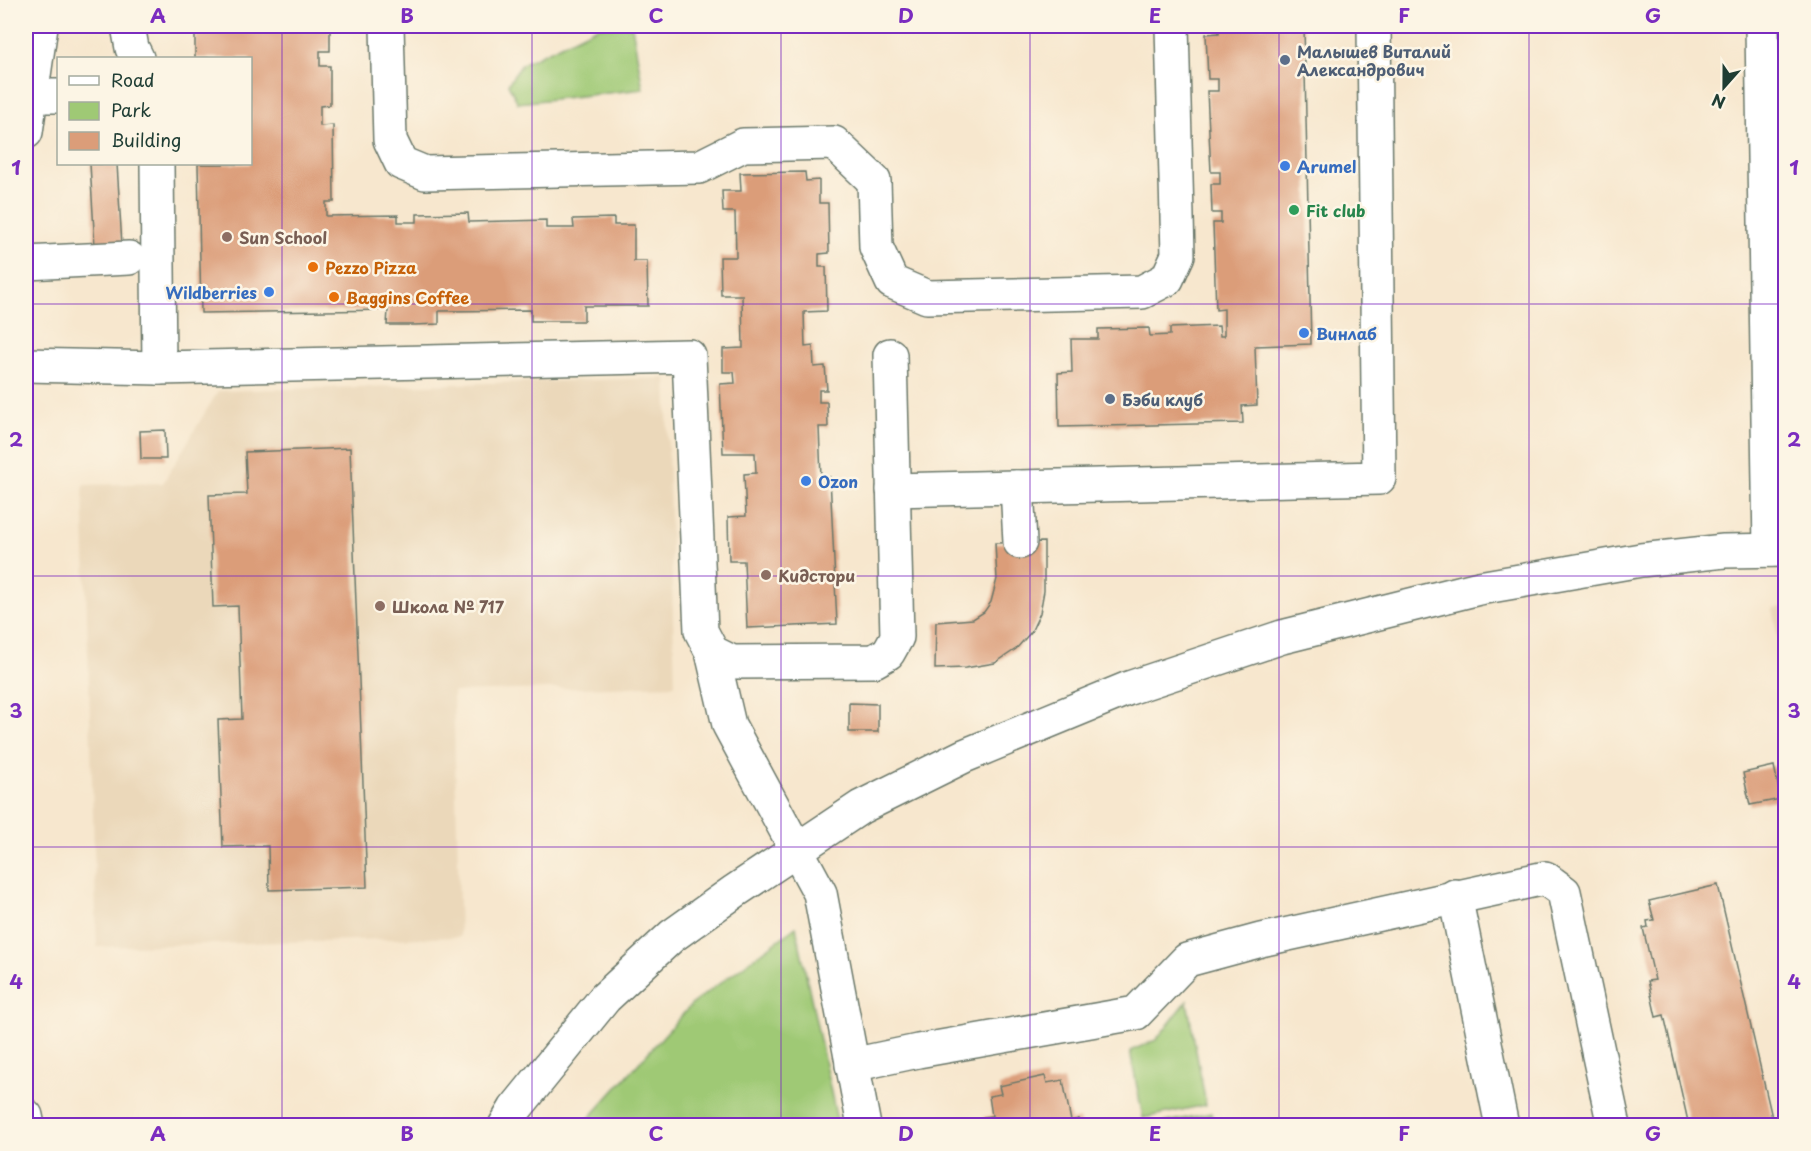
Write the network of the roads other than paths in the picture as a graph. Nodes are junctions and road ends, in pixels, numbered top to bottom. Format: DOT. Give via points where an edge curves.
graph roads {
  1 [pos="40,26"];
  2 [pos="128,26"];
  3 [pos="387,26"];
  4 [pos="1172,26"];
  5 [pos="1374,26"];
  6 [pos="1762,26"];
  7 [pos="136,57"];
  8 [pos="45,96"];
  9 [pos="26,132"];
  10 [pos="157,165"];
  11 [pos="129,258"];
  12 [pos="26,263"];
  13 [pos="890,355"];
  14 [pos="26,365"];
  15 [pos="159,368"];
  16 [pos="1017,487"];
  17 [pos="893,490"];
  18 [pos="1020,542"];
  19 [pos="1778,550"];
  20 [pos="712,652"];
  21 [pos="798,850"];
  22 [pos="1455,896"];
  23 [pos="852,1065"];
  24 [pos="26,1116"];
  25 [pos="28,1125"];
  26 [pos="505,1125"];
  27 [pos="864,1125"];
  28 [pos="1502,1125"];
  29 [pos="1614,1125"];
  1 -- 8 [label="street"];
  2 -- 7 [label="street"];
  3 -- 4 [label="street" via="390,140 401,163 425,173 699,167 743,145 834,143 874,181 876,247 892,282 927,297 1142,292 1167,279 1178,255"];
  5 -- 16 [label="street" via="1379,478"];
  6 -- 19 [label="street"];
  8 -- 9 [label="street"];
  10 -- 15 [label="street"];
  11 -- 12 [label="street"];
  13 -- 17 [label="street"];
  14 -- 15 [label="street"];
  15 -- 20 [label="street" via="688,356 701,631"];
  16 -- 17 [label="street"];
  16 -- 18 [label="street"];
  17 -- 20 [label="street" via="897,637 888,653 874,661 732,662"];
  19 -- 21 [label="street" via="1641,560 1490,586 1282,637 1129,688 964,756 861,807"];
  20 -- 21 [label="street" via="729,725"];
  21 -- 23 [label="street" via="820,893"];
  21 -- 26 [label="street" via="672,936 605,998"];
  22 -- 23 [label="street" via="1187,960 1136,1013"];
  22 -- 28 [label="street"];
  22 -- 29 [label="street" via="1545,878 1564,892"];
  23 -- 27 [label="street"];
  24 -- 25 [label="street"];
}
